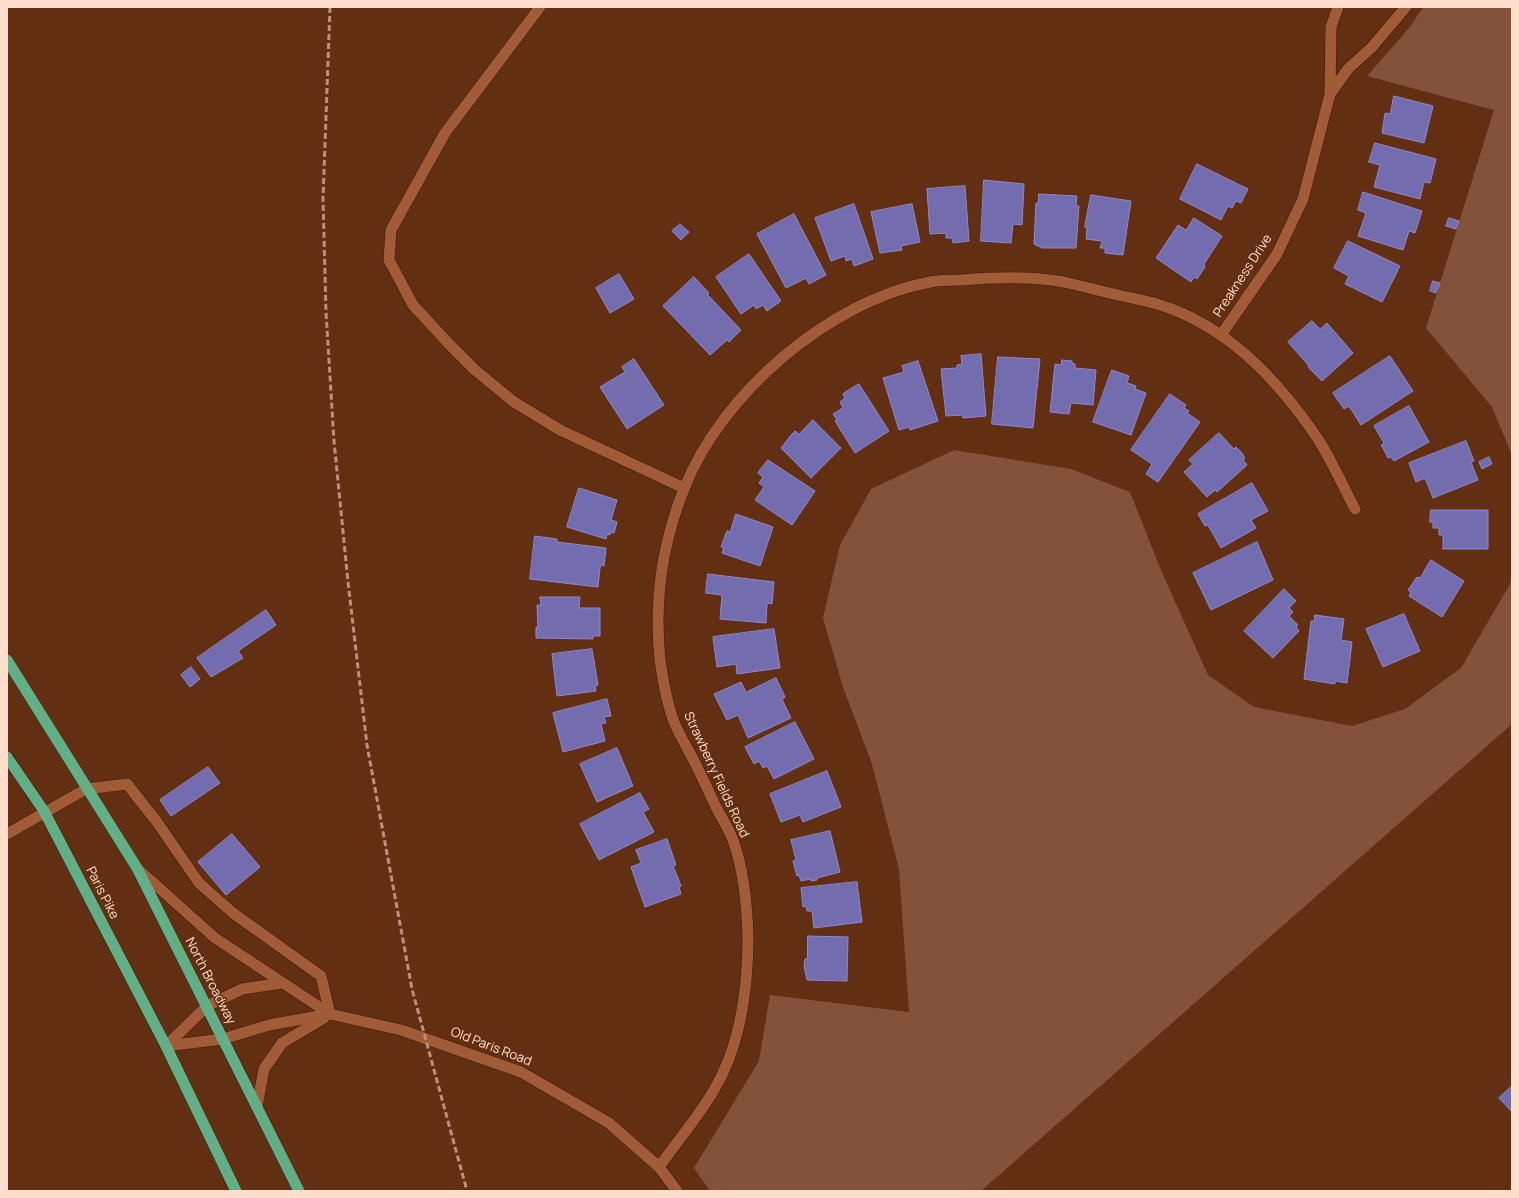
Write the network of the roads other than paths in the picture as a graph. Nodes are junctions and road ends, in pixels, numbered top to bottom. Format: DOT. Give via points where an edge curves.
graph roads {
  1 [pos="540,7"];
  2 [pos="1338,7"];
  3 [pos="1406,7"];
  4 [pos="1330,94"];
  5 [pos="1221,335"];
  6 [pos="684,488"];
  7 [pos="1355,509"];
  8 [pos="7,660"];
  9 [pos="7,757"];
  10 [pos="86,789"];
  11 [pos="44,812"];
  12 [pos="7,834"];
  13 [pos="137,868"];
  14 [pos="282,983"];
  15 [pos="207,1006"];
  16 [pos="330,1014"];
  17 [pos="223,1039"];
  18 [pos="166,1046"];
  19 [pos="257,1106"];
  20 [pos="659,1167"];
  21 [pos="236,1191"];
  22 [pos="300,1191"];
  23 [pos="677,1191"];
  1 -- 6 [label="street" via="445,133 391,230 389,260 414,305 475,370 514,402 560,430"];
  2 -- 4 [label="street, Preakness Drive" via="1331,27"];
  3 -- 4 [label="street, Preakness Drive" via="1372,47 1348,69"];
  4 -- 5 [label="street, Preakness Drive" via="1303,199 1276,254"];
  5 -- 6 [label="street, Strawberry Fields Road" via="1183,314 1157,304 1061,282 1016,278 930,282 857,306 828,322 802,341 763,377 718,427"];
  5 -- 7 [label="street, Strawberry Fields Road" via="1246,353 1286,396 1320,442"];
  6 -- 20 [label="street, Strawberry Fields Road" via="668,539 660,577 660,662 675,724 734,841 746,892 748,938 742,1005 727,1063 715,1090"];
  8 -- 10 [label="highway"];
  9 -- 11 [label="highway, Paris Pike"];
  10 -- 11 [label="street"];
  10 -- 13 [label="highway, North Broadway"];
  10 -- 16 [label="street" via="127,784 199,883 233,913 321,976"];
  11 -- 12 [label="street"];
  11 -- 18 [label="highway, Paris Pike"];
  13 -- 14 [label="street, Old Paris Road" via="215,938"];
  13 -- 15 [label="highway, North Broadway"];
  14 -- 15 [label="street" via="242,989"];
  14 -- 16 [label="street, Old Paris Road"];
  15 -- 17 [label="highway, North Broadway"];
  15 -- 18 [label="street"];
  16 -- 17 [label="street, Old Paris Road" via="269,1025"];
  16 -- 19 [label="street" via="282,1043 264,1069"];
  16 -- 20 [label="street, Old Paris Road" via="401,1030 521,1072 609,1123"];
  17 -- 18 [label="street, Old Paris Road"];
  17 -- 19 [label="highway, North Broadway"];
  18 -- 21 [label="highway"];
  19 -- 22 [label="highway, North Broadway"];
  20 -- 23 [label="street, Old Paris Road"];
}
